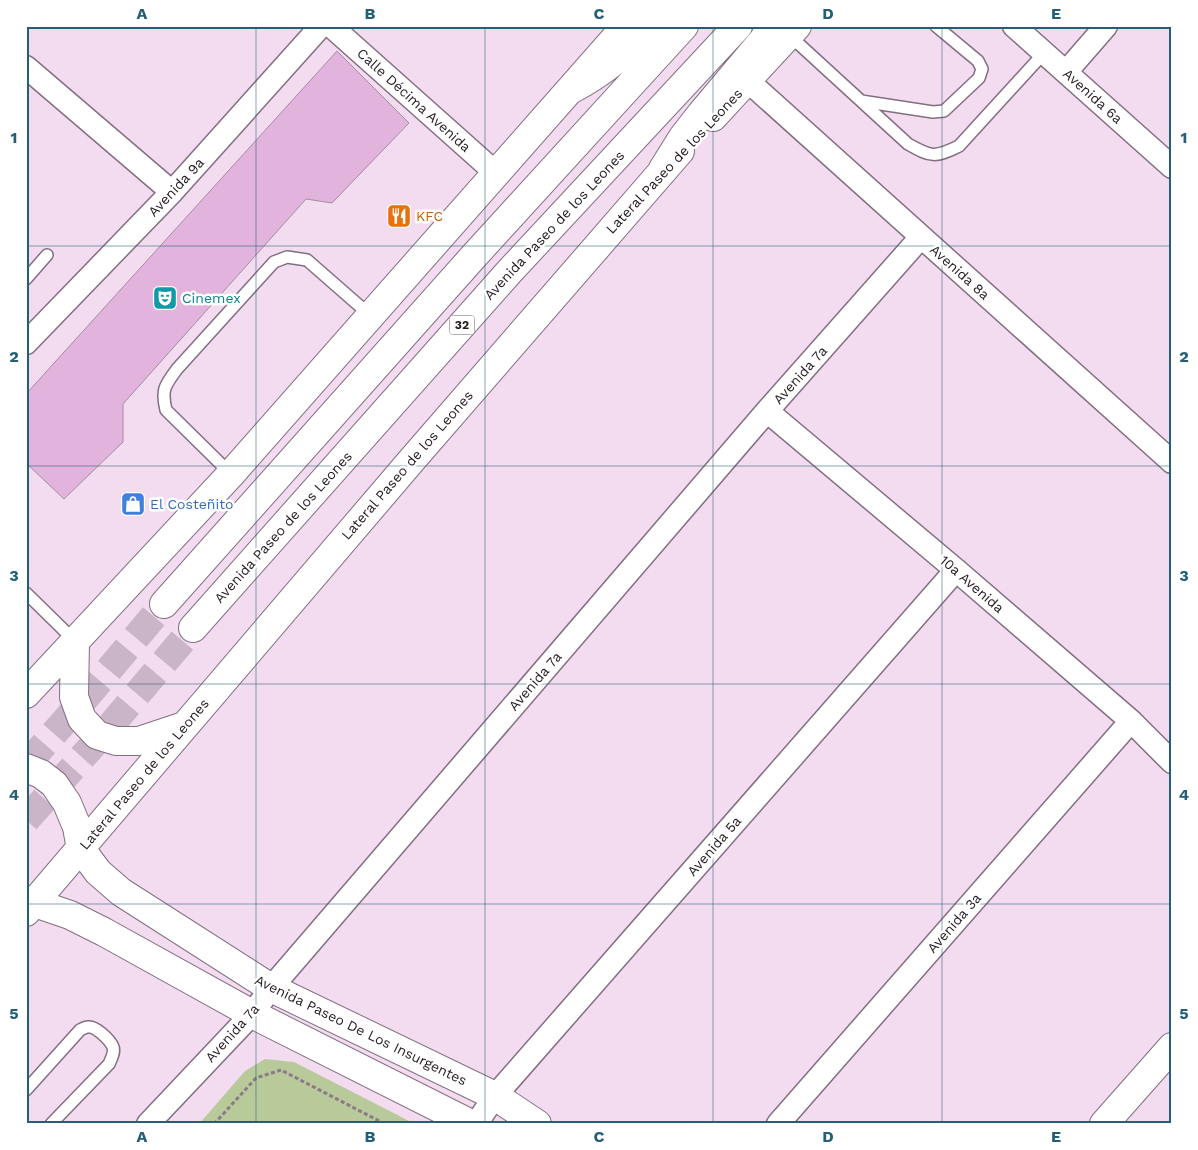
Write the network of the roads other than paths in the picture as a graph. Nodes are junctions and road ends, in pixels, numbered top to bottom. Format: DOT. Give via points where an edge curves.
graph roads {
  1 [pos="321,26"];
  2 [pos="331,26"];
  3 [pos="626,26"];
  4 [pos="654,26"];
  5 [pos="684,26"];
  6 [pos="738,26"];
  7 [pos="936,26"];
  8 [pos="1014,26"];
  9 [pos="1106,26"];
  10 [pos="785,29"];
  11 [pos="1044,53"];
  12 [pos="26,66"];
  13 [pos="1066,72"];
  14 [pos="748,81"];
  15 [pos="572,89"];
  16 [pos="861,101"];
  17 [pos="1172,167"];
  18 [pos="663,169"];
  19 [pos="497,174"];
  20 [pos="172,192"];
  21 [pos="921,237"];
  22 [pos="47,255"];
  23 [pos="26,279"];
  24 [pos="371,316"];
  25 [pos="26,343"];
  26 [pos="767,411"];
  27 [pos="1172,462"];
  28 [pos="231,474"];
  29 [pos="956,570"];
  30 [pos="26,593"];
  31 [pos="164,604"];
  32 [pos="193,628"];
  33 [pos="75,641"];
  34 [pos="26,694"];
  35 [pos="1131,721"];
  36 [pos="184,726"];
  37 [pos="1172,762"];
  38 [pos="26,768"];
  39 [pos="81,849"];
  40 [pos="29,906"];
  41 [pos="271,988"];
  42 [pos="252,1014"];
  43 [pos="1172,1047"];
  44 [pos="26,1090"];
  45 [pos="495,1096"];
  46 [pos="51,1124"];
  47 [pos="148,1124"];
  48 [pos="471,1124"];
  49 [pos="476,1124"];
  50 [pos="536,1124"];
  51 [pos="778,1124"];
  52 [pos="1104,1124"];
  1 -- 20 [label="street, Avenida 9a"];
  2 -- 19 [label="street, Calle Décima Avenida"];
  3 -- 15 [label="street"];
  4 -- 15 [label="street" via="594,78"];
  5 -- 31 [label="street" via="480,249"];
  6 -- 32 [label="street, Avenida Paseo de los Leones / 32" via="509,272"];
  7 -- 16 [label="lane" via="978,61 982,70 979,78 944,111"];
  8 -- 11 [label="street, Avenida 6a"];
  9 -- 13 [label="street"];
  10 -- 14 [label="street, Lateral Paseo de los Leones"];
  10 -- 16 [label="lane"];
  10 -- 18 [label="street" via="764,39 684,136"];
  11 -- 13 [label="street, Avenida 6a"];
  11 -- 16 [label="lane" via="959,146 942,155 926,154 908,144"];
  12 -- 20 [label="street"];
  13 -- 17 [label="street, Avenida 6a"];
  14 -- 18 [label="street, Lateral Paseo de los Leones"];
  14 -- 21 [label="street, Avenida 8a"];
  15 -- 19 [label="street"];
  18 -- 36 [label="street, Lateral Paseo de los Leones"];
  19 -- 24 [label="street"];
  20 -- 25 [label="street, Avenida 9a"];
  21 -- 26 [label="street, Avenida 7a"];
  21 -- 27 [label="street, Avenida 8a"];
  22 -- 23 [label="lane"];
  24 -- 28 [label="street"];
  24 -- 28 [label="lane" via="307,260 287,257 274,262 177,369 165,386 166,410"];
  26 -- 29 [label="street, 10a Avenida"];
  26 -- 41 [label="street, Avenida 7a"];
  28 -- 33 [label="street"];
  29 -- 35 [label="street, 10a Avenida"];
  29 -- 45 [label="street, Avenida 5a"];
  30 -- 33 [label="lane"];
  33 -- 34 [label="street"];
  33 -- 36 [label="street" via="74,697 82,719 97,734 116,740 138,741"];
  35 -- 37 [label="street, 10a Avenida"];
  35 -- 51 [label="street, Avenida 3a"];
  36 -- 39 [label="street, Lateral Paseo de los Leones"];
  38 -- 39 [label="street, Avenida Paseo De Los Insurgentes" via="54,784 67,803"];
  39 -- 40 [label="street, Lateral Paseo de los Leones"];
  39 -- 41 [label="street, Avenida Paseo De Los Insurgentes" via="98,872 121,892"];
  40 -- 42 [label="street" via="70,915"];
  41 -- 42 [label="street, Avenida 7a"];
  41 -- 45 [label="street, Avenida Paseo De Los Insurgentes"];
  42 -- 47 [label="street, Avenida 7a"];
  42 -- 48 [label="street"];
  43 -- 52 [label="street"];
  44 -- 46 [label="lane" via="86,1026 107,1039 113,1048 109,1064"];
  45 -- 49 [label="street, Avenida 5a"];
  45 -- 50 [label="street, Avenida Paseo De Los Insurgentes"];
}
